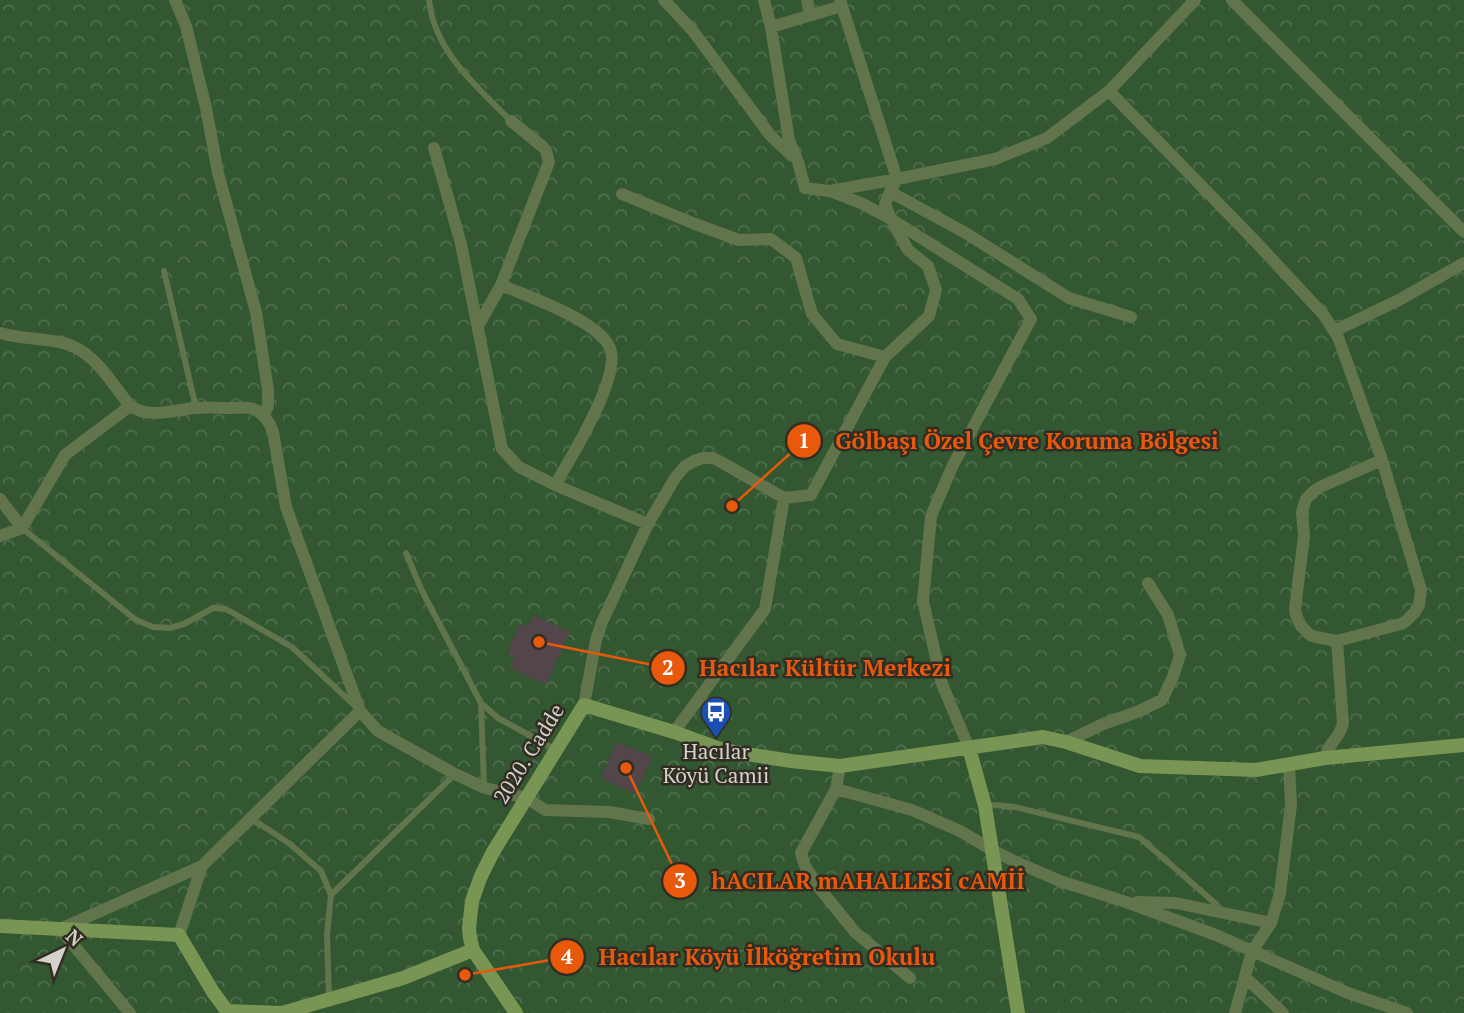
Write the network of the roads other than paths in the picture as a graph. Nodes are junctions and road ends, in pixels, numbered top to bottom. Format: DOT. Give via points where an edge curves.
graph roads {
  1 [pos="175,0"];
  2 [pos="429,0"];
  3 [pos="664,0"];
  4 [pos="764,0"];
  5 [pos="807,0"];
  6 [pos="1195,0"];
  7 [pos="1232,0"];
  8 [pos="841,3"];
  9 [pos="810,15"];
  10 [pos="771,27"];
  11 [pos="1109,92"];
  12 [pos="511,121"];
  13 [pos="434,148"];
  14 [pos="798,162"];
  15 [pos="897,179"];
  16 [pos="830,191"];
  17 [pos="890,192"];
  18 [pos="622,194"];
  19 [pos="891,219"];
  20 [pos="1464,232"];
  21 [pos="1464,263"];
  22 [pos="164,271"];
  23 [pos="501,285"];
  24 [pos="1131,317"];
  25 [pos="478,326"];
  26 [pos="1334,331"];
  27 [pos="0,333"];
  28 [pos="885,357"];
  29 [pos="130,406"];
  30 [pos="196,408"];
  31 [pos="264,415"];
  32 [pos="1382,460"];
  33 [pos="555,485"];
  34 [pos="784,498"];
  35 [pos="0,499"];
  36 [pos="648,524"];
  37 [pos="22,528"];
  38 [pos="0,536"];
  39 [pos="406,553"];
  40 [pos="1148,583"];
  41 [pos="1337,641"];
  42 [pos="481,703"];
  43 [pos="584,705"];
  44 [pos="360,711"];
  45 [pos="674,732"];
  46 [pos="1066,742"];
  47 [pos="1464,745"];
  48 [pos="969,748"];
  49 [pos="556,750"];
  50 [pos="1325,758"];
  51 [pos="1289,764"];
  52 [pos="840,766"];
  53 [pos="456,774"];
  54 [pos="485,788"];
  55 [pos="836,789"];
  56 [pos="527,798"];
  57 [pos="985,806"];
  58 [pos="251,818"];
  59 [pos="649,819"];
  60 [pos="992,850"];
  61 [pos="202,866"];
  62 [pos="331,895"];
  63 [pos="1126,902"];
  64 [pos="1217,912"];
  65 [pos="1271,923"];
  66 [pos="0,926"];
  67 [pos="60,929"];
  68 [pos="179,935"];
  69 [pos="472,950"];
  70 [pos="1252,951"];
  71 [pos="1245,976"];
  72 [pos="910,978"];
  73 [pos="329,999"];
  74 [pos="225,1012"];
  75 [pos="130,1013"];
  76 [pos="282,1013"];
  77 [pos="516,1013"];
  78 [pos="1018,1013"];
  79 [pos="1235,1013"];
  80 [pos="1283,1013"];
  81 [pos="1407,1013"];
  1 -- 31 [label="street" via="186,26 218,173 256,312 268,390"];
  2 -- 12 [label="lane" via="435,27 451,58"];
  3 -- 14 [label="street" via="693,31 770,135"];
  4 -- 10 [label="street"];
  5 -- 9 [label="street"];
  6 -- 11 [label="street"];
  7 -- 20 [label="street"];
  8 -- 9 [label="street"];
  8 -- 15 [label="street"];
  9 -- 10 [label="street"];
  10 -- 14 [label="street" via="789,140"];
  11 -- 15 [label="street" via="1047,138 995,159"];
  11 -- 26 [label="street" via="1315,305"];
  12 -- 23 [label="street" via="543,147 548,162"];
  13 -- 25 [label="street"];
  14 -- 16 [label="street" via="805,188"];
  15 -- 16 [label="street"];
  15 -- 17 [label="street"];
  16 -- 19 [label="street"];
  17 -- 19 [label="street" via="886,204"];
  17 -- 24 [label="street" via="1069,298"];
  18 -- 28 [label="street" via="739,240 771,239 796,258 812,314 837,344"];
  19 -- 28 [label="street" via="908,250 928,266 936,290 929,317"];
  19 -- 48 [label="street" via="1018,299 1031,320 952,467 931,516 923,601 942,684"];
  21 -- 26 [label="street"];
  22 -- 30 [label="lane"];
  23 -- 25 [label="street"];
  23 -- 33 [label="street" via="572,316 603,337 610,348 611,373 589,425"];
  25 -- 33 [label="street" via="502,449 519,467"];
  26 -- 32 [label="street"];
  27 -- 29 [label="street" via="79,348 94,359"];
  28 -- 34 [label="street" via="811,495"];
  29 -- 30 [label="street" via="144,413"];
  29 -- 37 [label="street" via="65,455"];
  30 -- 31 [label="street" via="248,408"];
  31 -- 44 [label="street" via="273,432 286,507"];
  32 -- 41 [label="street" via="1421,597 1415,612 1401,624"];
  32 -- 41 [label="street" via="1314,491 1304,503 1296,615 1310,635"];
  33 -- 36 [label="street"];
  34 -- 36 [label="street, 2020. Cadde" via="713,458 703,458 685,466"];
  34 -- 45 [label="street" via="765,609"];
  35 -- 37 [label="street"];
  36 -- 43 [label="street, 2020. Cadde" via="602,622"];
  37 -- 38 [label="street"];
  37 -- 44 [label="lane" via="136,620 170,628 213,608 226,609 292,647"];
  39 -- 42 [label="lane"];
  40 -- 46 [label="street" via="1168,615 1180,655 1162,701"];
  41 -- 50 [label="street" via="1343,723"];
  42 -- 49 [label="lane" via="498,718"];
  42 -- 54 [label="lane"];
  43 -- 45 [label="street"];
  43 -- 49 [label="street, 2020. Cadde"];
  44 -- 53 [label="street" via="379,730"];
  44 -- 58 [label="street"];
  45 -- 52 [label="street" via="734,752"];
  46 -- 48 [label="street" via="1023,738"];
  46 -- 51 [label="street" via="1140,766 1256,770"];
  47 -- 50 [label="street"];
  48 -- 52 [label="street"];
  48 -- 57 [label="street"];
  49 -- 56 [label="street, 2020. Cadde"];
  50 -- 51 [label="street"];
  51 -- 65 [label="street" via="1287,842"];
  52 -- 55 [label="street"];
  53 -- 54 [label="street"];
  53 -- 62 [label="lane"];
  54 -- 56 [label="street"];
  55 -- 60 [label="street" via="912,810"];
  55 -- 72 [label="street" via="800,853 805,866 855,933"];
  56 -- 59 [label="street" via="545,810 610,812"];
  56 -- 69 [label="street, 2020. Cadde" via="475,890 469,914"];
  57 -- 60 [label="street"];
  57 -- 64 [label="lane" via="1016,807 1139,837 1216,904"];
  58 -- 61 [label="street"];
  58 -- 62 [label="lane" via="321,871"];
  60 -- 63 [label="street" via="1060,881"];
  60 -- 78 [label="street"];
  61 -- 67 [label="street"];
  61 -- 68 [label="street"];
  62 -- 73 [label="lane"];
  63 -- 64 [label="street" via="1176,903"];
  63 -- 70 [label="street"];
  64 -- 65 [label="street"];
  65 -- 70 [label="street"];
  66 -- 67 [label="street"];
  67 -- 68 [label="street"];
  67 -- 75 [label="street"];
  68 -- 74 [label="street"];
  69 -- 73 [label="street" via="403,978"];
  69 -- 77 [label="street"];
  70 -- 71 [label="street"];
  70 -- 81 [label="street"];
  71 -- 79 [label="street"];
  71 -- 80 [label="street"];
  73 -- 76 [label="street"];
  74 -- 76 [label="street"];
}
